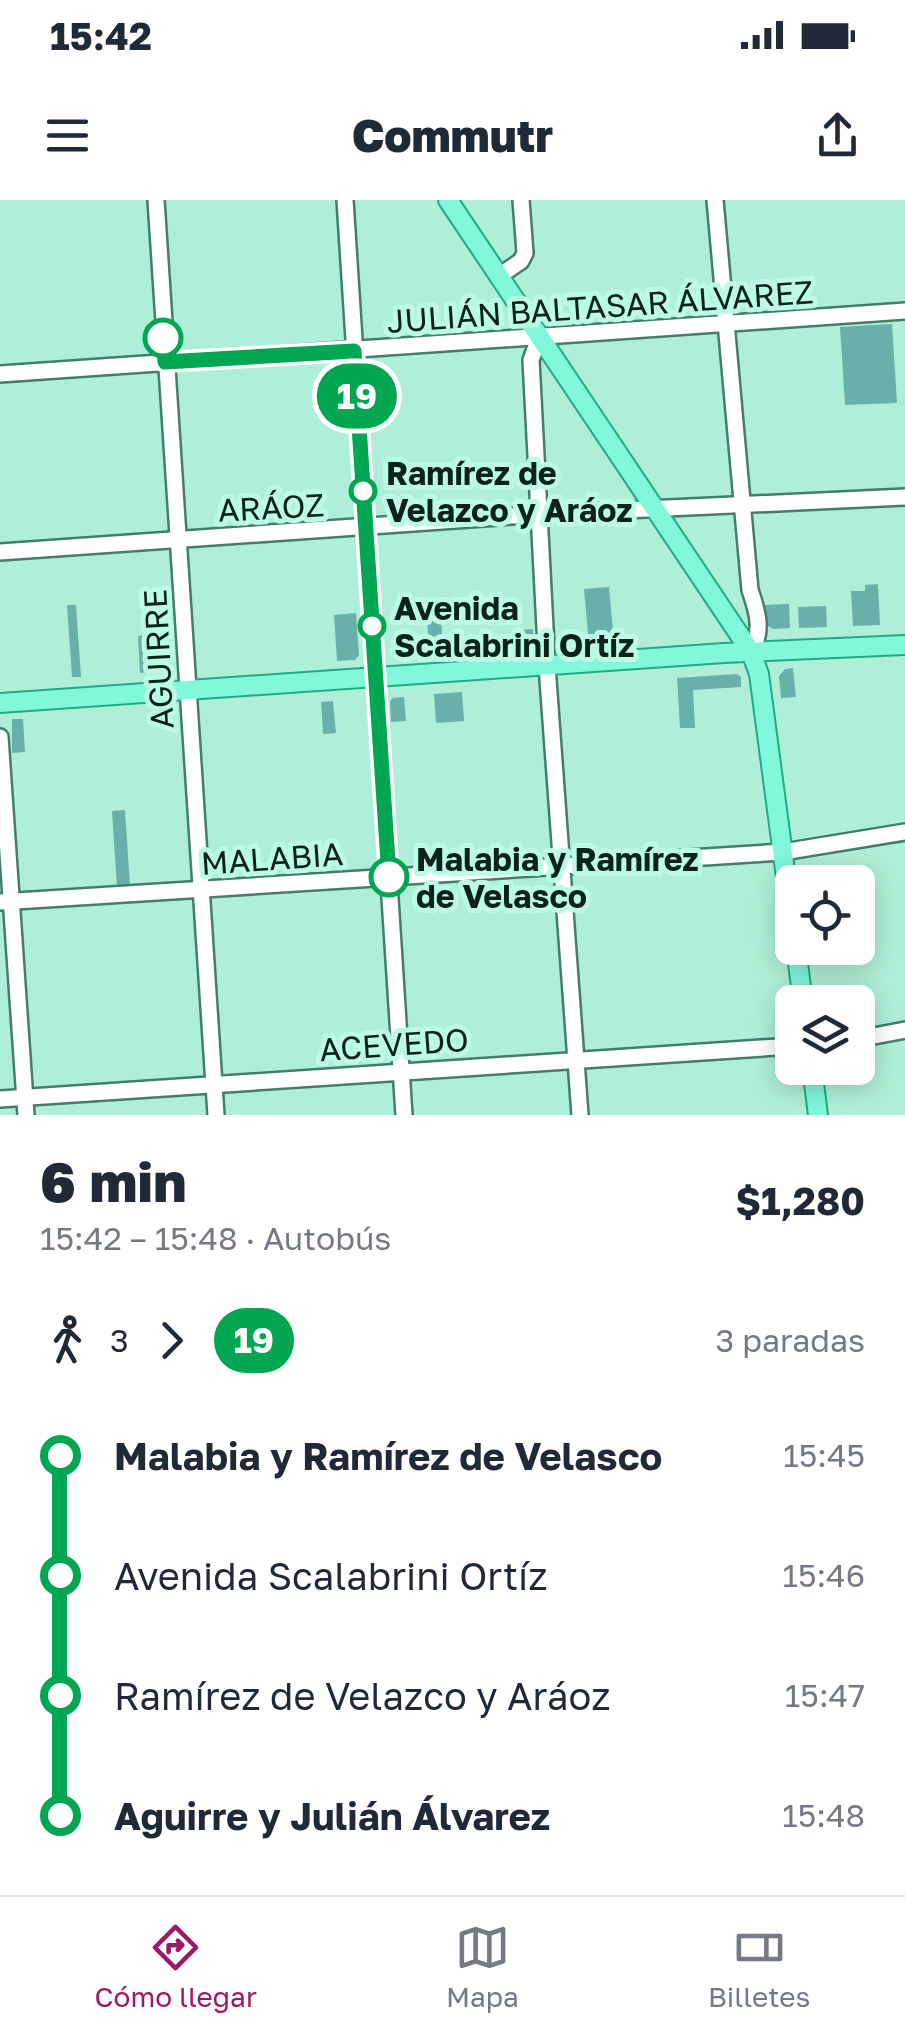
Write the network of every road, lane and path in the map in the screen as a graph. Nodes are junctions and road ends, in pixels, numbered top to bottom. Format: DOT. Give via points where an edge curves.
graph roads {
  1 [pos="156,200"];
  2 [pos="345,200"];
  3 [pos="448,200"];
  4 [pos="521,200"];
  5 [pos="715,200"];
  6 [pos="498,276"];
  7 [pos="905,312"];
  8 [pos="726,324"];
  9 [pos="539,338"];
  10 [pos="354,351"];
  11 [pos="165,362"];
  12 [pos="0,374"];
  13 [pos="905,496"];
  14 [pos="743,505"];
  15 [pos="654,508"];
  16 [pos="540,514"];
  17 [pos="366,528"];
  18 [pos="178,540"];
  19 [pos="0,552"];
  20 [pos="905,645"];
  21 [pos="751,652"];
  22 [pos="548,666"];
  23 [pos="374,678"];
  24 [pos="186,689"];
  25 [pos="0,703"];
  26 [pos="0,736"];
  27 [pos="905,832"];
  28 [pos="784,852"];
  29 [pos="562,865"];
  30 [pos="785,865"];
  31 [pos="389,877"];
  32 [pos="201,890"];
  33 [pos="6,902"];
  34 [pos="905,1030"];
  35 [pos="875,1036"];
  36 [pos="775,1047"];
  37 [pos="576,1061"];
  38 [pos="401,1071"];
  39 [pos="214,1084"];
  40 [pos="814,1085"];
  41 [pos="24,1097"];
  42 [pos="0,1099"];
  43 [pos="26,1115"];
  44 [pos="216,1115"];
  45 [pos="404,1115"];
  46 [pos="580,1115"];
  47 [pos="818,1115"];
  1 -- 11 [label="street, AGUIRRE"];
  2 -- 10 [label="street"];
  3 -- 6 [label="main road"];
  4 -- 6 [label="street" via="525,253"];
  5 -- 8 [label="street"];
  6 -- 9 [label="main road"];
  7 -- 8 [label="street, JULIÁN BALTASAR ÁLVAREZ"];
  8 -- 9 [label="street, JULIÁN BALTASAR ÁLVAREZ"];
  8 -- 14 [label="street"];
  9 -- 10 [label="street, JULIÁN BALTASAR ÁLVAREZ"];
  9 -- 15 [label="main road"];
  9 -- 16 [label="street" via="531,360"];
  10 -- 11 [label="street, JULIÁN BALTASAR ÁLVAREZ"];
  10 -- 17 [label="street"];
  11 -- 12 [label="street, JULIÁN BALTASAR ÁLVAREZ"];
  11 -- 18 [label="street, AGUIRRE"];
  13 -- 14 [label="street, ARÁOZ"];
  14 -- 15 [label="street, ARÁOZ"];
  14 -- 21 [label="street" via="760,638"];
  15 -- 16 [label="street, ARÁOZ"];
  15 -- 21 [label="main road"];
  16 -- 17 [label="street, ARÁOZ"];
  16 -- 22 [label="street"];
  17 -- 18 [label="street, ARÁOZ"];
  17 -- 23 [label="street"];
  18 -- 19 [label="street, ARÁOZ"];
  18 -- 24 [label="street, AGUIRRE"];
  20 -- 21 [label="main road"];
  21 -- 22 [label="main road"];
  21 -- 28 [label="main road"];
  22 -- 23 [label="main road"];
  22 -- 29 [label="street"];
  23 -- 24 [label="main road"];
  23 -- 31 [label="street"];
  24 -- 25 [label="main road"];
  24 -- 32 [label="street, AGUIRRE"];
  26 -- 33 [label="street"];
  27 -- 28 [label="street, MALABIA"];
  28 -- 29 [label="street, MALABIA"];
  28 -- 30 [label="main road"];
  29 -- 31 [label="street, MALABIA"];
  29 -- 37 [label="street"];
  31 -- 32 [label="street, MALABIA"];
  31 -- 38 [label="street"];
  32 -- 33 [label="street, MALABIA"];
  32 -- 39 [label="street, AGUIRRE"];
  33 -- 41 [label="street"];
  34 -- 35 [label="street"];
  36 -- 37 [label="street, ACEVEDO"];
  37 -- 38 [label="street, ACEVEDO"];
  37 -- 46 [label="street"];
  38 -- 39 [label="street, ACEVEDO"];
  38 -- 45 [label="street"];
  39 -- 41 [label="street, ACEVEDO"];
  39 -- 44 [label="street, AGUIRRE"];
  40 -- 47 [label="main road"];
  41 -- 42 [label="street, ACEVEDO"];
  41 -- 43 [label="street"];
}
